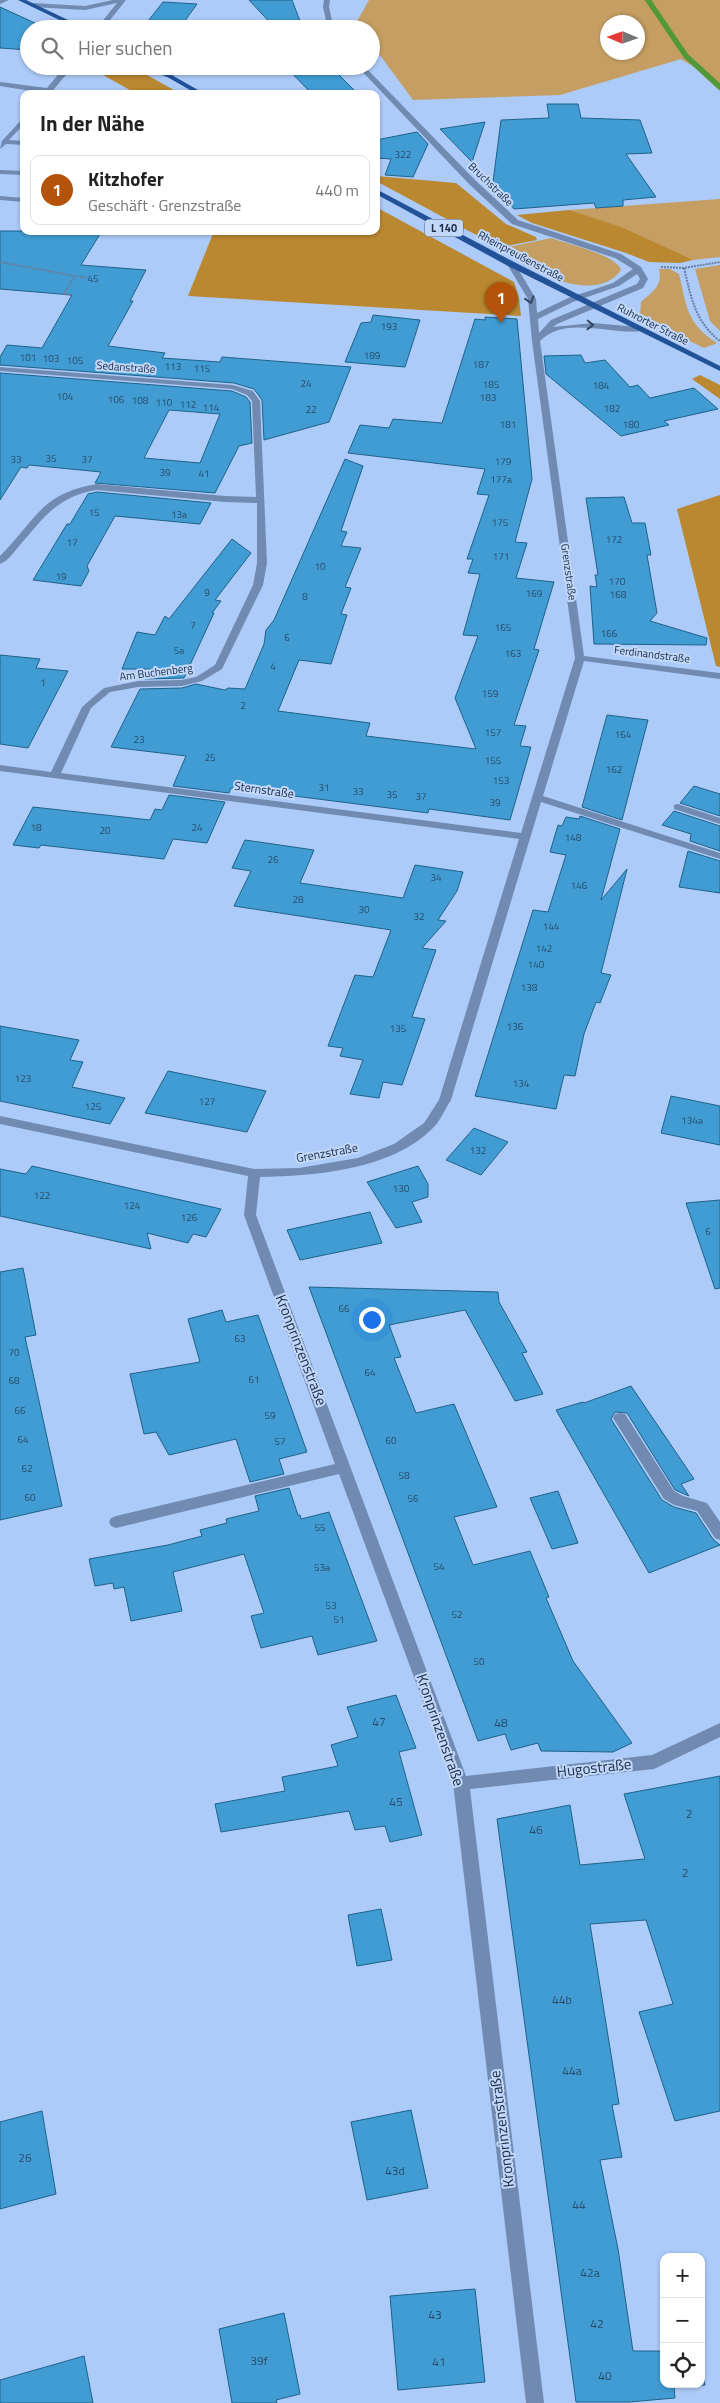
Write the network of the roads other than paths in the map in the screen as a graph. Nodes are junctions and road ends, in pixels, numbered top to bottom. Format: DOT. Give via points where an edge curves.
graph roads {
  1 [pos="6,0"];
  2 [pos="21,0"];
  3 [pos="122,0"];
  4 [pos="327,0"];
  5 [pos="0,2"];
  6 [pos="33,5"];
  7 [pos="65,20"];
  8 [pos="106,20"];
  9 [pos="329,20"];
  10 [pos="62,75"];
  11 [pos="165,75"];
  12 [pos="369,75"];
  13 [pos="168,76"];
  14 [pos="0,84"];
  15 [pos="35,90"];
  16 [pos="49,90"];
  17 [pos="194,90"];
  18 [pos="20,124"];
  19 [pos="0,134"];
  20 [pos="10,135"];
  21 [pos="20,143"];
  22 [pos="2,144"];
  23 [pos="0,172"];
  24 [pos="20,173"];
  25 [pos="380,193"];
  26 [pos="0,198"];
  27 [pos="20,200"];
  28 [pos="511,264"];
  29 [pos="638,269"];
  30 [pos="577,297"];
  31 [pos="592,305"];
  32 [pos="534,318"];
  33 [pos="638,329"];
  34 [pos="544,332"];
  35 [pos="536,341"];
  36 [pos="0,369"];
  37 [pos="720,369"];
  38 [pos="250,392"];
  39 [pos="261,500"];
  40 [pos="0,561"];
  41 [pos="580,658"];
  42 [pos="720,676"];
  43 [pos="0,768"];
  44 [pos="55,774"];
  45 [pos="539,798"];
  46 [pos="678,807"];
  47 [pos="720,821"];
  48 [pos="526,837"];
  49 [pos="720,856"];
  50 [pos="0,1120"];
  51 [pos="254,1173"];
  52 [pos="620,1418"];
  53 [pos="345,1467"];
  54 [pos="116,1522"];
  55 [pos="720,1534"];
  56 [pos="720,1730"];
  57 [pos="460,1783"];
  58 [pos="535,2403"];
  1 -- 5 [label="street"];
  2 -- 6 [label="main road"];
  3 -- 6 [label="street" via="86,8"];
  3 -- 8 [label="street"];
  4 -- 9 [label="street"];
  6 -- 7 [label="main road"];
  10 -- 16 [label="street"];
  11 -- 13 [label="street"];
  12 -- 29 [label="street, Bruchstraße" via="465,176 515,222 618,256"];
  13 -- 17 [label="main road"];
  14 -- 15 [label="street"];
  18 -- 20 [label="street"];
  19 -- 20 [label="street"];
  20 -- 22 [label="street"];
  21 -- 22 [label="street"];
  23 -- 24 [label="street"];
  25 -- 28 [label="main road, Rheinpreußenstraße / L 140"];
  26 -- 27 [label="street"];
  28 -- 30 [label="main road, Rheinpreußenstraße / L 140"];
  28 -- 32 [label="street, Grenzstraße, one-way" via="532,298"];
  29 -- 30 [label="street" via="626,281 607,290"];
  29 -- 31 [label="street" via="644,279 640,286"];
  30 -- 31 [label="main road, Ruhrorter Straße / L 140"];
  30 -- 32 [label="street"];
  31 -- 33 [label="main road, Ruhrorter Straße / L 140"];
  31 -- 34 [label="street" via="554,322"];
  32 -- 35 [label="street, Grenzstraße"];
  34 -- 33 [label="street, one-way" via="588,324"];
  33 -- 37 [label="main road, Ruhrorter Straße / L 140"];
  34 -- 35 [label="street"];
  35 -- 41 [label="street, Grenzstraße"];
  36 -- 38 [label="street, Sedanstraße" via="215,385"];
  38 -- 39 [label="street, Am Buchenberg" via="256,401"];
  39 -- 40 [label="street" via="97,486 81,488 53,501"];
  39 -- 44 [label="street, Am Buchenberg" via="262,563 258,585 219,667 199,679 182,683 138,684 107,690 87,707"];
  41 -- 42 [label="street, Ferdinandstraße"];
  41 -- 45 [label="street, Grenzstraße"];
  43 -- 44 [label="street, Sternstraße"];
  44 -- 48 [label="street, Sternstraße"];
  45 -- 48 [label="street, Grenzstraße"];
  45 -- 49 [label="street"];
  46 -- 47 [label="street"];
  48 -- 51 [label="street, Grenzstraße" via="445,1100 428,1126 398,1147 360,1162 299,1172"];
  50 -- 51 [label="street, Grenzstraße"];
  51 -- 53 [label="street, Kronprinzenstraße" via="250,1214"];
  52 -- 55 [label="street" via="669,1495 702,1507"];
  53 -- 54 [label="street"];
  53 -- 57 [label="street, Kronprinzenstraße"];
  56 -- 57 [label="street, Hugostraße" via="654,1762"];
  57 -- 58 [label="street, Kronprinzenstraße"];
}
